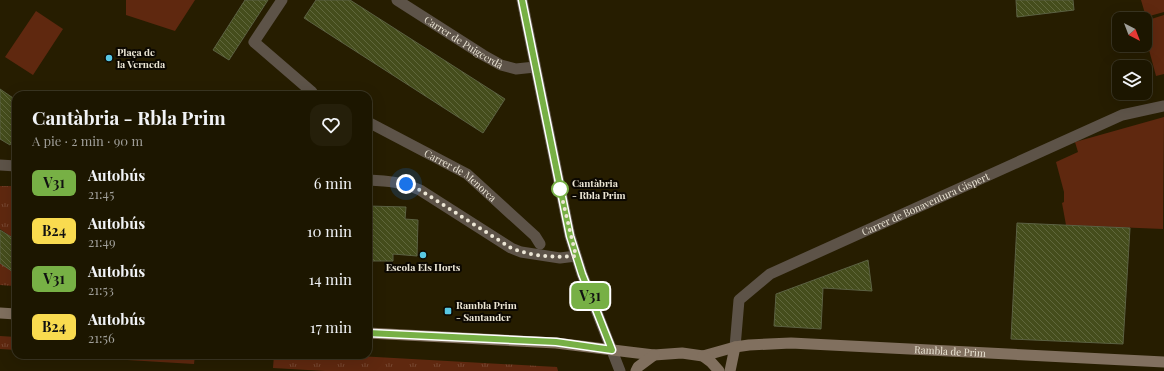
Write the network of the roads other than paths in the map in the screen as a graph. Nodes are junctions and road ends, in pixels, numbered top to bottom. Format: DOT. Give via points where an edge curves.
graph roads {
  1 [pos="282,0"];
  2 [pos="397,0"];
  3 [pos="522,0"];
  4 [pos="535,67"];
  5 [pos="310,91"];
  6 [pos="1164,106"];
  7 [pos="372,124"];
  8 [pos="0,165"];
  9 [pos="12,166"];
  10 [pos="372,180"];
  11 [pos="540,244"];
  12 [pos="576,256"];
  13 [pos="0,313"];
  14 [pos="12,314"];
  15 [pos="372,333"];
  16 [pos="735,347"];
  17 [pos="612,350"];
  18 [pos="654,354"];
  19 [pos="703,356"];
  20 [pos="1164,362"];
  21 [pos="620,371"];
  22 [pos="636,371"];
  23 [pos="719,371"];
  24 [pos="730,371"];
  1 -- 5 [label="street" via="254,42"];
  2 -- 4 [label="street, Carrer de Puigcerdà" via="501,65 516,69"];
  3 -- 4 [label="street"];
  4 -- 12 [label="street"];
  6 -- 16 [label="street, Carrer de Bonaventura Gispert" via="1122,115 770,274 739,300"];
  7 -- 11 [label="street, Carrer de Menorca" via="467,174 536,236"];
  8 -- 9 [label="street"];
  10 -- 12 [label="street" via="394,181 420,190 502,243 521,252 560,258"];
  12 -- 17 [label="street"];
  13 -- 14 [label="main road"];
  15 -- 17 [label="main road" via="556,342"];
  16 -- 19 [label="main road, Rambla de Prim"];
  16 -- 20 [label="main road, Rambla de Prim" via="791,343"];
  16 -- 24 [label="main road"];
  17 -- 18 [label="main road"];
  17 -- 21 [label="street"];
  18 -- 19 [label="main road" via="682,353"];
  18 -- 22 [label="main road"];
  19 -- 23 [label="main road"];
}
